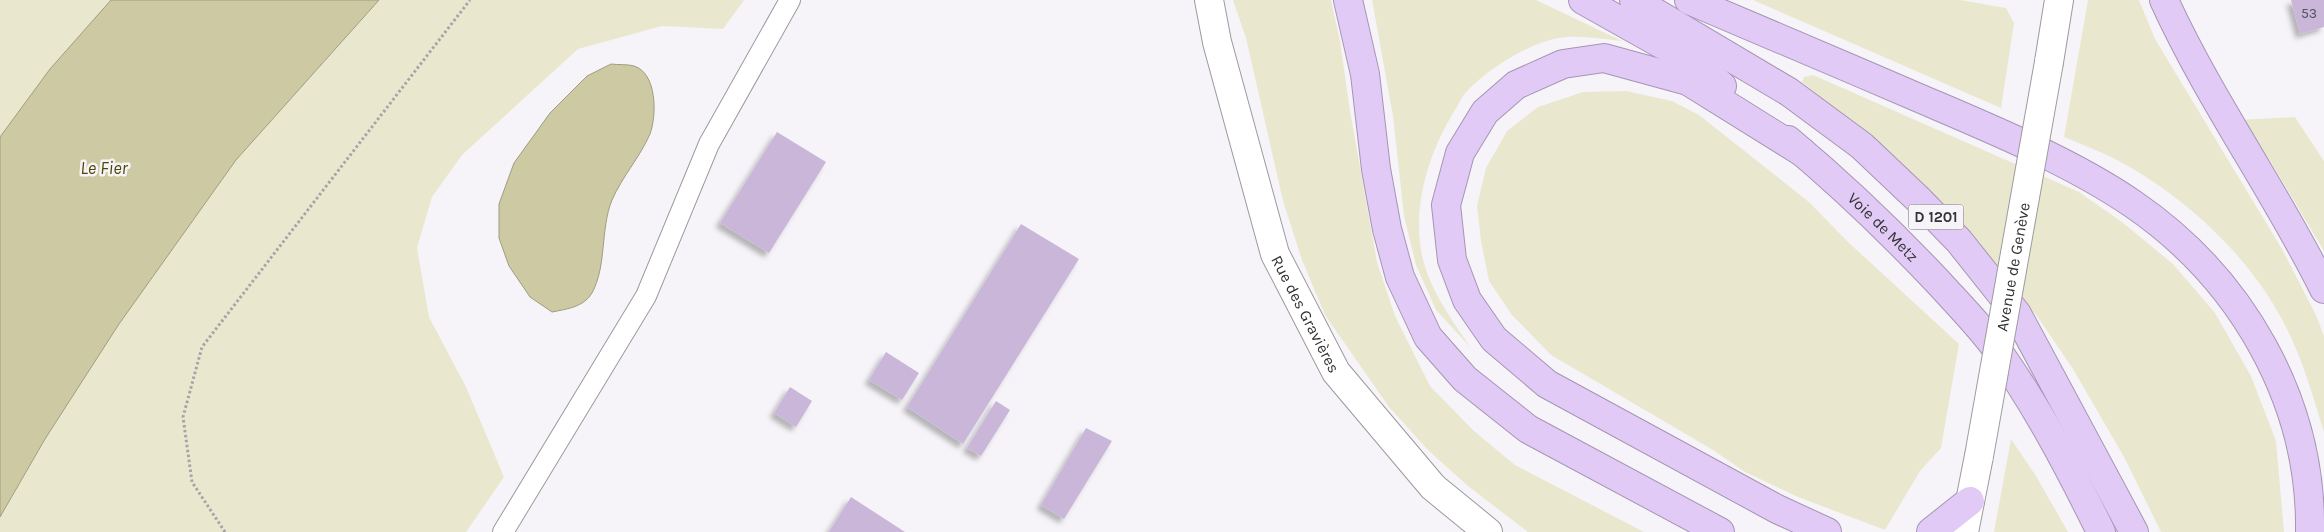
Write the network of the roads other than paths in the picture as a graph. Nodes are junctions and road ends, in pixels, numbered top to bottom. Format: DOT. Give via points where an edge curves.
graph roads {
  1 [pos="790,0"];
  2 [pos="1187,0"];
  3 [pos="1209,0"];
  4 [pos="1348,0"];
  5 [pos="1583,0"];
  6 [pos="1634,0"];
  7 [pos="1689,0"];
  8 [pos="2059,0"];
  9 [pos="2164,0"];
  10 [pos="1217,42"];
  11 [pos="1802,152"];
  12 [pos="2324,289"];
  13 [pos="1970,501"];
  14 [pos="503,532"];
  15 [pos="1488,532"];
  16 [pos="1720,532"];
  17 [pos="1827,532"];
  18 [pos="1932,532"];
  19 [pos="1964,532"];
  20 [pos="2101,532"];
  21 [pos="2134,532"];
  22 [pos="2310,532"];
  1 -- 14 [label="lane" via="710,144 646,296"];
  2 -- 10 [label="street, Rue des Gravières"];
  3 -- 10 [label="street, Rue des Gravières"];
  4 -- 16 [label="highway" via="1366,74 1376,169 1387,229 1400,276 1428,337 1465,379 1528,429"];
  5 -- 11 [label="highway, Voie de Metz / D 1201" via="1697,64"];
  6 -- 21 [label="highway, D 1201" via="1789,92 1826,119 1862,146 1959,241 2016,314"];
  7 -- 22 [label="highway" via="1966,118 2089,176 2134,205 2178,240 2216,277 2272,361 2305,459"];
  8 -- 13 [label="street, Avenue de Genève, bridge"];
  9 -- 12 [label="highway" via="2212,96"];
  10 -- 15 [label="street, Rue des Gravières" via="1275,254 1336,372 1433,487"];
  11 -- 17 [label="highway" via="1688,81 1604,58 1563,64 1516,84 1485,112 1460,154 1446,205 1452,260 1467,300 1494,339 1547,384 1777,509"];
  11 -- 20 [label="highway, Voie de Metz / D 1201" via="1890,230 1994,346 2033,407"];
  13 -- 18 [label="highway"];
  13 -- 19 [label="street, Avenue de Genève"];
}
